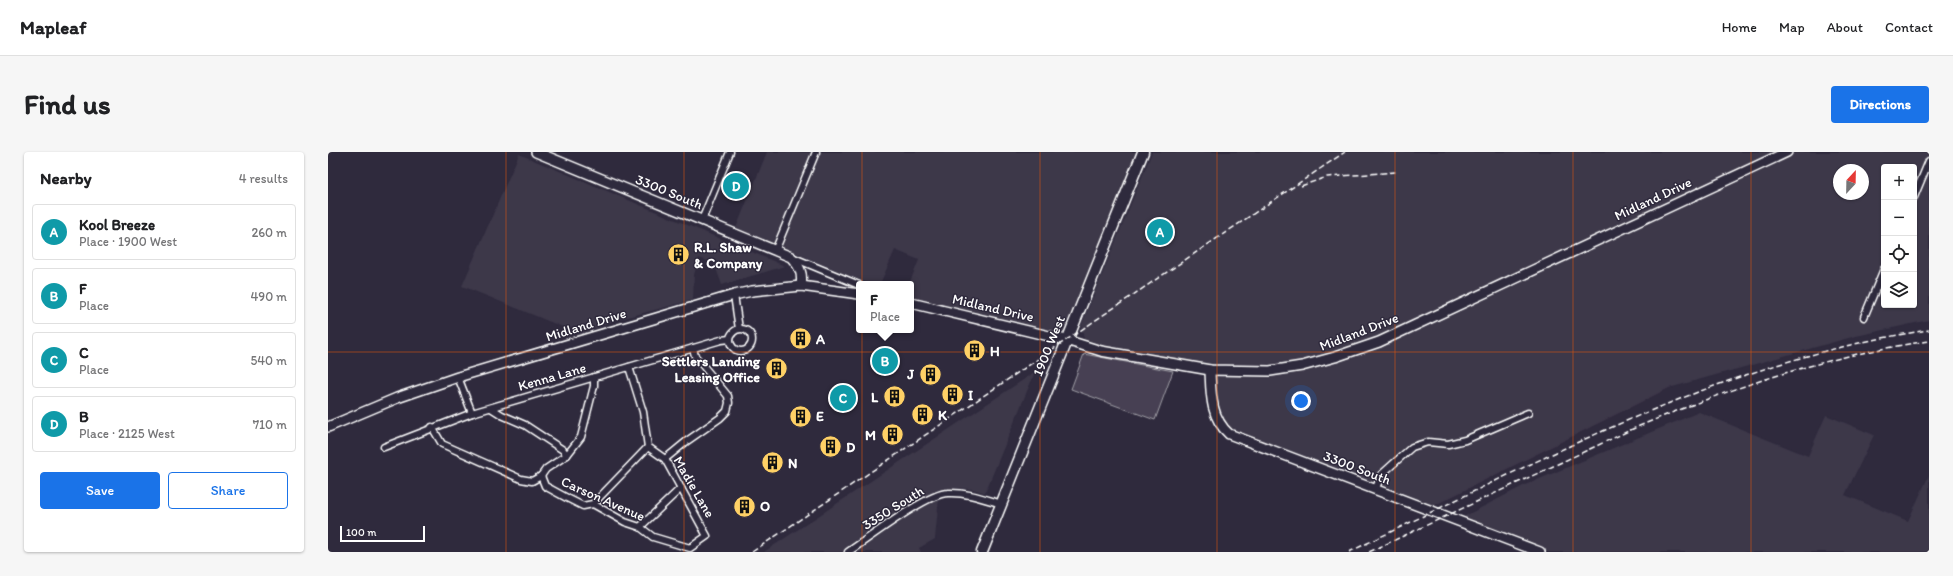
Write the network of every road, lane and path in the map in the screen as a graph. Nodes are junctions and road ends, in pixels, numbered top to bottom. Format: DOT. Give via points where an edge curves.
graph roads {
  1 [pos="536,152"];
  2 [pos="730,152"];
  3 [pos="816,152"];
  4 [pos="1143,152"];
  5 [pos="1787,152"];
  6 [pos="1929,161"];
  7 [pos="1917,190"];
  8 [pos="702,220"];
  9 [pos="775,251"];
  10 [pos="791,257"];
  11 [pos="1883,272"];
  12 [pos="856,284"];
  13 [pos="801,286"];
  14 [pos="856,294"];
  15 [pos="734,295"];
  16 [pos="914,304"];
  17 [pos="1864,317"];
  18 [pos="739,329"];
  19 [pos="730,339"];
  20 [pos="1066,340"];
  21 [pos="693,348"];
  22 [pos="629,367"];
  23 [pos="1210,370"];
  24 [pos="458,377"];
  25 [pos="594,377"];
  26 [pos="491,408"];
  27 [pos="472,413"];
  28 [pos="1528,413"];
  29 [pos="432,427"];
  30 [pos="328,428"];
  31 [pos="384,447"];
  32 [pos="648,447"];
  33 [pos="567,455"];
  34 [pos="665,459"];
  35 [pos="541,476"];
  36 [pos="681,488"];
  37 [pos="1375,490"];
  38 [pos="593,504"];
  39 [pos="1002,504"];
  40 [pos="640,527"];
  41 [pos="690,548"];
  42 [pos="848,552"];
  43 [pos="982,552"];
  44 [pos="1540,552"];
  1 -- 8 [label="street, 3300 South"];
  2 -- 8 [label="street"];
  3 -- 9 [label="street"];
  4 -- 20 [label="main road, 1900 West"];
  5 -- 23 [label="street, Midland Drive" via="1379,342 1335,358 1302,366 1270,371"];
  6 -- 7 [label="street"];
  8 -- 9 [label="street, 3300 South"];
  9 -- 10 [label="street, 3300 South"];
  10 -- 12 [label="street, 3300 South"];
  10 -- 13 [label="street" via="800,267"];
  11 -- 17 [label="street"];
  13 -- 14 [label="street, Midland Drive"];
  13 -- 15 [label="street, Midland Drive"];
  15 -- 18 [label="street"];
  15 -- 24 [label="street, Midland Drive"];
  16 -- 20 [label="street, Midland Drive"];
  18 -- 19 [label="street" via="732,333"];
  18 -- 19 [label="street" via="747,330 752,336 750,348 743,352 735,350"];
  19 -- 21 [label="street, Kenna Lane"];
  20 -- 23 [label="street, Midland Drive" via="1101,351"];
  20 -- 39 [label="main road, 1900 West"];
  21 -- 22 [label="street, Kenna Lane"];
  21 -- 34 [label="street" via="695,356 728,396 729,404 720,418"];
  22 -- 25 [label="street, Kenna Lane"];
  22 -- 32 [label="street" via="643,412"];
  23 -- 37 [label="street, 3300 South" via="1215,415 1220,426 1228,434"];
  24 -- 27 [label="street"];
  24 -- 30 [label="street, Midland Drive" via="397,398"];
  25 -- 26 [label="street, Kenna Lane"];
  25 -- 33 [label="street" via="581,437"];
  26 -- 27 [label="street, Kenna Lane"];
  26 -- 33 [label="street" via="525,425"];
  27 -- 29 [label="street, Kenna Lane"];
  28 -- 37 [label="street" via="1466,440 1448,444 1428,442 1412,446 1382,474"];
  29 -- 31 [label="street, Kenna Lane"];
  29 -- 35 [label="street" via="442,444 521,479 532,481"];
  32 -- 34 [label="street, Madie Lane"];
  32 -- 38 [label="street"];
  33 -- 35 [label="street" via="546,469"];
  34 -- 36 [label="street, Madie Lane"];
  35 -- 38 [label="street, Carson Avenue" via="545,486 567,498 583,506"];
  36 -- 40 [label="street"];
  36 -- 41 [label="street, Madie Lane" via="707,536"];
  37 -- 44 [label="street, 3300 South"];
  38 -- 40 [label="street, Carson Avenue" via="625,522"];
  39 -- 42 [label="street, 3350 South" via="975,496 947,493 928,498"];
  39 -- 43 [label="main road, 1900 West"];
  40 -- 41 [label="street, Carson Avenue" via="653,537"];
}
